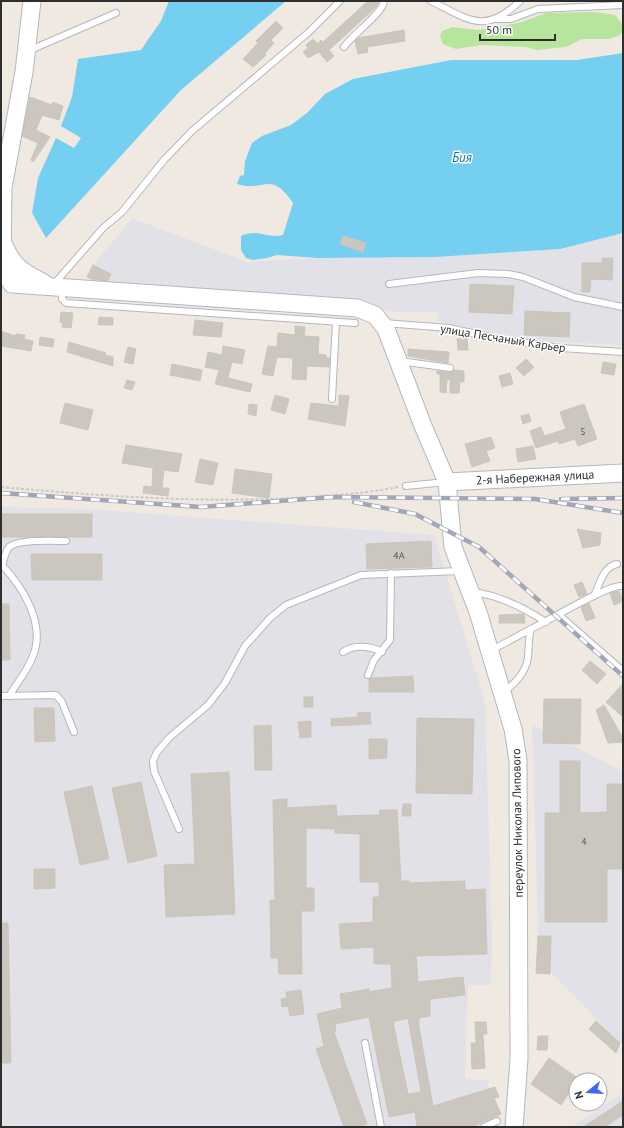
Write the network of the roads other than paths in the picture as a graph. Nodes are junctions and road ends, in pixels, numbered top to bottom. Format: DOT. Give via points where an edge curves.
graph roads {
  1 [pos="340,1"];
  2 [pos="384,1"];
  3 [pos="431,1"];
  4 [pos="520,1"];
  5 [pos="32,2"];
  6 [pos="623,5"];
  7 [pos="116,14"];
  8 [pos="498,19"];
  9 [pos="344,47"];
  10 [pos="27,52"];
  11 [pos="389,284"];
  12 [pos="57,287"];
  13 [pos="623,307"];
  14 [pos="336,322"];
  15 [pos="383,322"];
  16 [pos="355,323"];
  17 [pos="623,352"];
  18 [pos="399,361"];
  19 [pos="450,368"];
  20 [pos="332,399"];
  21 [pos="623,473"];
  22 [pos="447,482"];
  23 [pos="406,486"];
  24 [pos="66,541"];
  25 [pos="617,564"];
  26 [pos="1,565"];
  27 [pos="461,571"];
  28 [pos="391,573"];
  29 [pos="621,586"];
  30 [pos="471,592"];
  31 [pos="594,596"];
  32 [pos="559,615"];
  33 [pos="546,622"];
  34 [pos="531,629"];
  35 [pos="490,651"];
  36 [pos="343,652"];
  37 [pos="382,652"];
  38 [pos="623,670"];
  39 [pos="368,675"];
  40 [pos="503,694"];
  41 [pos="1,696"];
  42 [pos="9,696"];
  43 [pos="74,732"];
  44 [pos="179,829"];
  45 [pos="365,1043"];
  46 [pos="497,1121"];
  47 [pos="381,1127"];
  48 [pos="484,1127"];
  49 [pos="514,1127"];
  1 -- 12 [label="lane" via="309,32 192,131 164,160 122,212 103,228"];
  2 -- 9 [label="lane" via="381,10"];
  3 -- 8 [label="lane" via="470,20 480,22"];
  4 -- 8 [label="lane"];
  5 -- 10 [label="street"];
  6 -- 8 [label="lane" via="538,9 511,19"];
  7 -- 10 [label="lane"];
  10 -- 12 [label="street" via="3,188 3,242 10,259 25,273"];
  11 -- 13 [label="lane" via="478,273 508,274 523,277 574,297"];
  12 -- 14 [label="lane" via="66,303"];
  12 -- 15 [label="street" via="357,308 375,315"];
  14 -- 16 [label="lane"];
  14 -- 20 [label="lane"];
  15 -- 17 [label="lane, улица Песчаный Карьер" via="449,328 505,340 568,349"];
  15 -- 18 [label="street, переулок Николая Липового"];
  18 -- 19 [label="lane"];
  18 -- 22 [label="street, переулок Николая Липового"];
  21 -- 22 [label="street, 2-я Набережная улица"];
  22 -- 23 [label="lane"];
  22 -- 27 [label="street, переулок Николая Липового" via="453,547"];
  24 -- 26 [label="lane" via="14,545 9,547"];
  25 -- 31 [label="lane" via="606,570"];
  26 -- 42 [label="lane" via="11,575 27,602 38,632 33,657"];
  27 -- 28 [label="lane"];
  27 -- 30 [label="street, переулок Николая Липового"];
  28 -- 37 [label="lane" via="390,640"];
  28 -- 44 [label="lane" via="355,576 293,601 270,618 249,641 216,696 157,752 154,771"];
  29 -- 31 [label="lane" via="615,586"];
  30 -- 33 [label="lane" via="512,603"];
  30 -- 35 [label="street, переулок Николая Липового"];
  31 -- 32 [label="lane"];
  32 -- 33 [label="lane"];
  32 -- 38 [label="lane"];
  33 -- 34 [label="lane"];
  34 -- 35 [label="lane"];
  34 -- 40 [label="lane" via="524,670"];
  35 -- 40 [label="street, переулок Николая Липового"];
  36 -- 37 [label="lane" via="352,647 375,648"];
  37 -- 39 [label="lane" via="374,660"];
  40 -- 49 [label="street, переулок Николая Липового" via="514,729 518,760 519,1059"];
  41 -- 42 [label="lane"];
  42 -- 43 [label="lane" via="56,695 62,702"];
  45 -- 47 [label="lane"];
  46 -- 48 [label="lane"];
}
